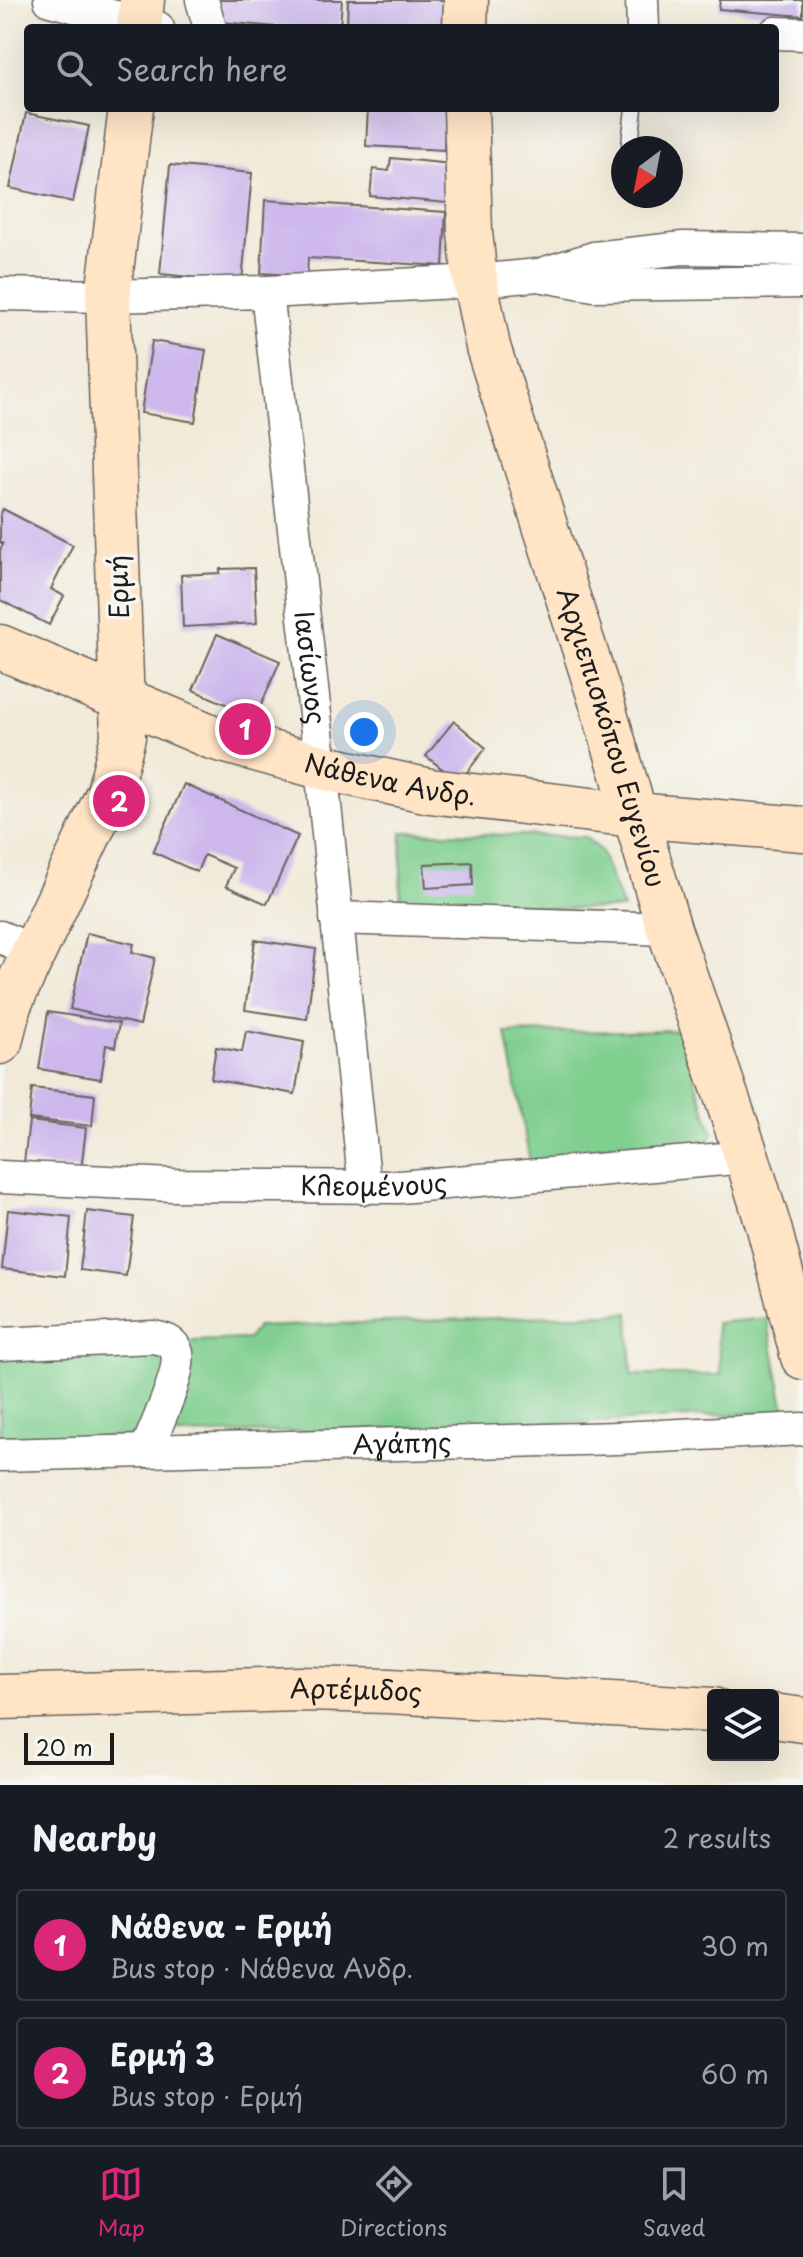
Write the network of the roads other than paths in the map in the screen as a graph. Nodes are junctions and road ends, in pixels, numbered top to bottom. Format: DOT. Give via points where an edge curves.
graph roads {
  1 [pos="50,0"];
  2 [pos="202,0"];
  3 [pos="466,0"];
  4 [pos="642,0"];
  5 [pos="145,20"];
  6 [pos="209,24"];
  7 [pos="465,24"];
  8 [pos="643,24"];
  9 [pos="779,33"];
  10 [pos="803,34"];
  11 [pos="131,112"];
  12 [pos="466,112"];
  13 [pos="634,112"];
  14 [pos="631,136"];
  15 [pos="803,250"];
  16 [pos="538,275"];
  17 [pos="475,281"];
  18 [pos="803,282"];
  19 [pos="267,292"];
  20 [pos="0,294"];
  21 [pos="108,296"];
  22 [pos="0,647"];
  23 [pos="123,698"];
  24 [pos="321,767"];
  25 [pos="634,815"];
  26 [pos="803,829"];
  27 [pos="336,918"];
  28 [pos="669,929"];
  29 [pos="17,944"];
  30 [pos="0,1042"];
  31 [pos="747,1157"];
  32 [pos="0,1177"];
  33 [pos="365,1188"];
  34 [pos="0,1344"];
  35 [pos="803,1357"];
  36 [pos="803,1429"];
  37 [pos="146,1451"];
  38 [pos="0,1455"];
  39 [pos="0,1697"];
  40 [pos="707,1710"];
  41 [pos="779,1717"];
  42 [pos="803,1720"];
  1 -- 5 [label="street"];
  2 -- 6 [label="street"];
  3 -- 7 [label="street"];
  4 -- 8 [label="street"];
  9 -- 10 [label="street"];
  11 -- 21 [label="street, Ερμή"];
  12 -- 17 [label="street, Αρχιεπισκόπου Ευγενίου"];
  13 -- 14 [label="lane"];
  15 -- 16 [label="street" via="683,248 594,258"];
  16 -- 17 [label="street"];
  16 -- 18 [label="street" via="594,285"];
  17 -- 19 [label="street"];
  17 -- 25 [label="street, Αρχιεπισκόπου Ευγενίου" via="493,367"];
  19 -- 21 [label="street"];
  19 -- 24 [label="street, Ιασίωνος"];
  20 -- 21 [label="street"];
  21 -- 23 [label="street, Ερμή"];
  22 -- 23 [label="street, Νάθενα Ανδρ."];
  23 -- 24 [label="street, Νάθενα Ανδρ." via="212,737"];
  23 -- 29 [label="street, Ερμή" via="121,746 109,792"];
  24 -- 25 [label="street, Νάθενα Ανδρ." via="430,791"];
  24 -- 27 [label="street, Ιασίωνος"];
  25 -- 26 [label="street, Νάθενα Ανδρ."];
  25 -- 28 [label="street, Αρχιεπισκόπου Ευγενίου"];
  27 -- 28 [label="street"];
  27 -- 33 [label="street, Ιασίωνος"];
  28 -- 31 [label="street, Αρχιεπισκόπου Ευγενίου"];
  29 -- 30 [label="street, Ερμή"];
  31 -- 33 [label="street, Κλεομένους"];
  31 -- 35 [label="street, Αρχιεπισκόπου Ευγενίου"];
  32 -- 33 [label="street, Κλεομένους"];
  34 -- 37 [label="street" via="166,1339 177,1353 178,1369"];
  36 -- 37 [label="street, Αγάπης"];
  37 -- 38 [label="street, Αγάπης"];
  39 -- 40 [label="street, Αρτέμιδος" via="300,1689"];
  41 -- 42 [label="street"];
}
